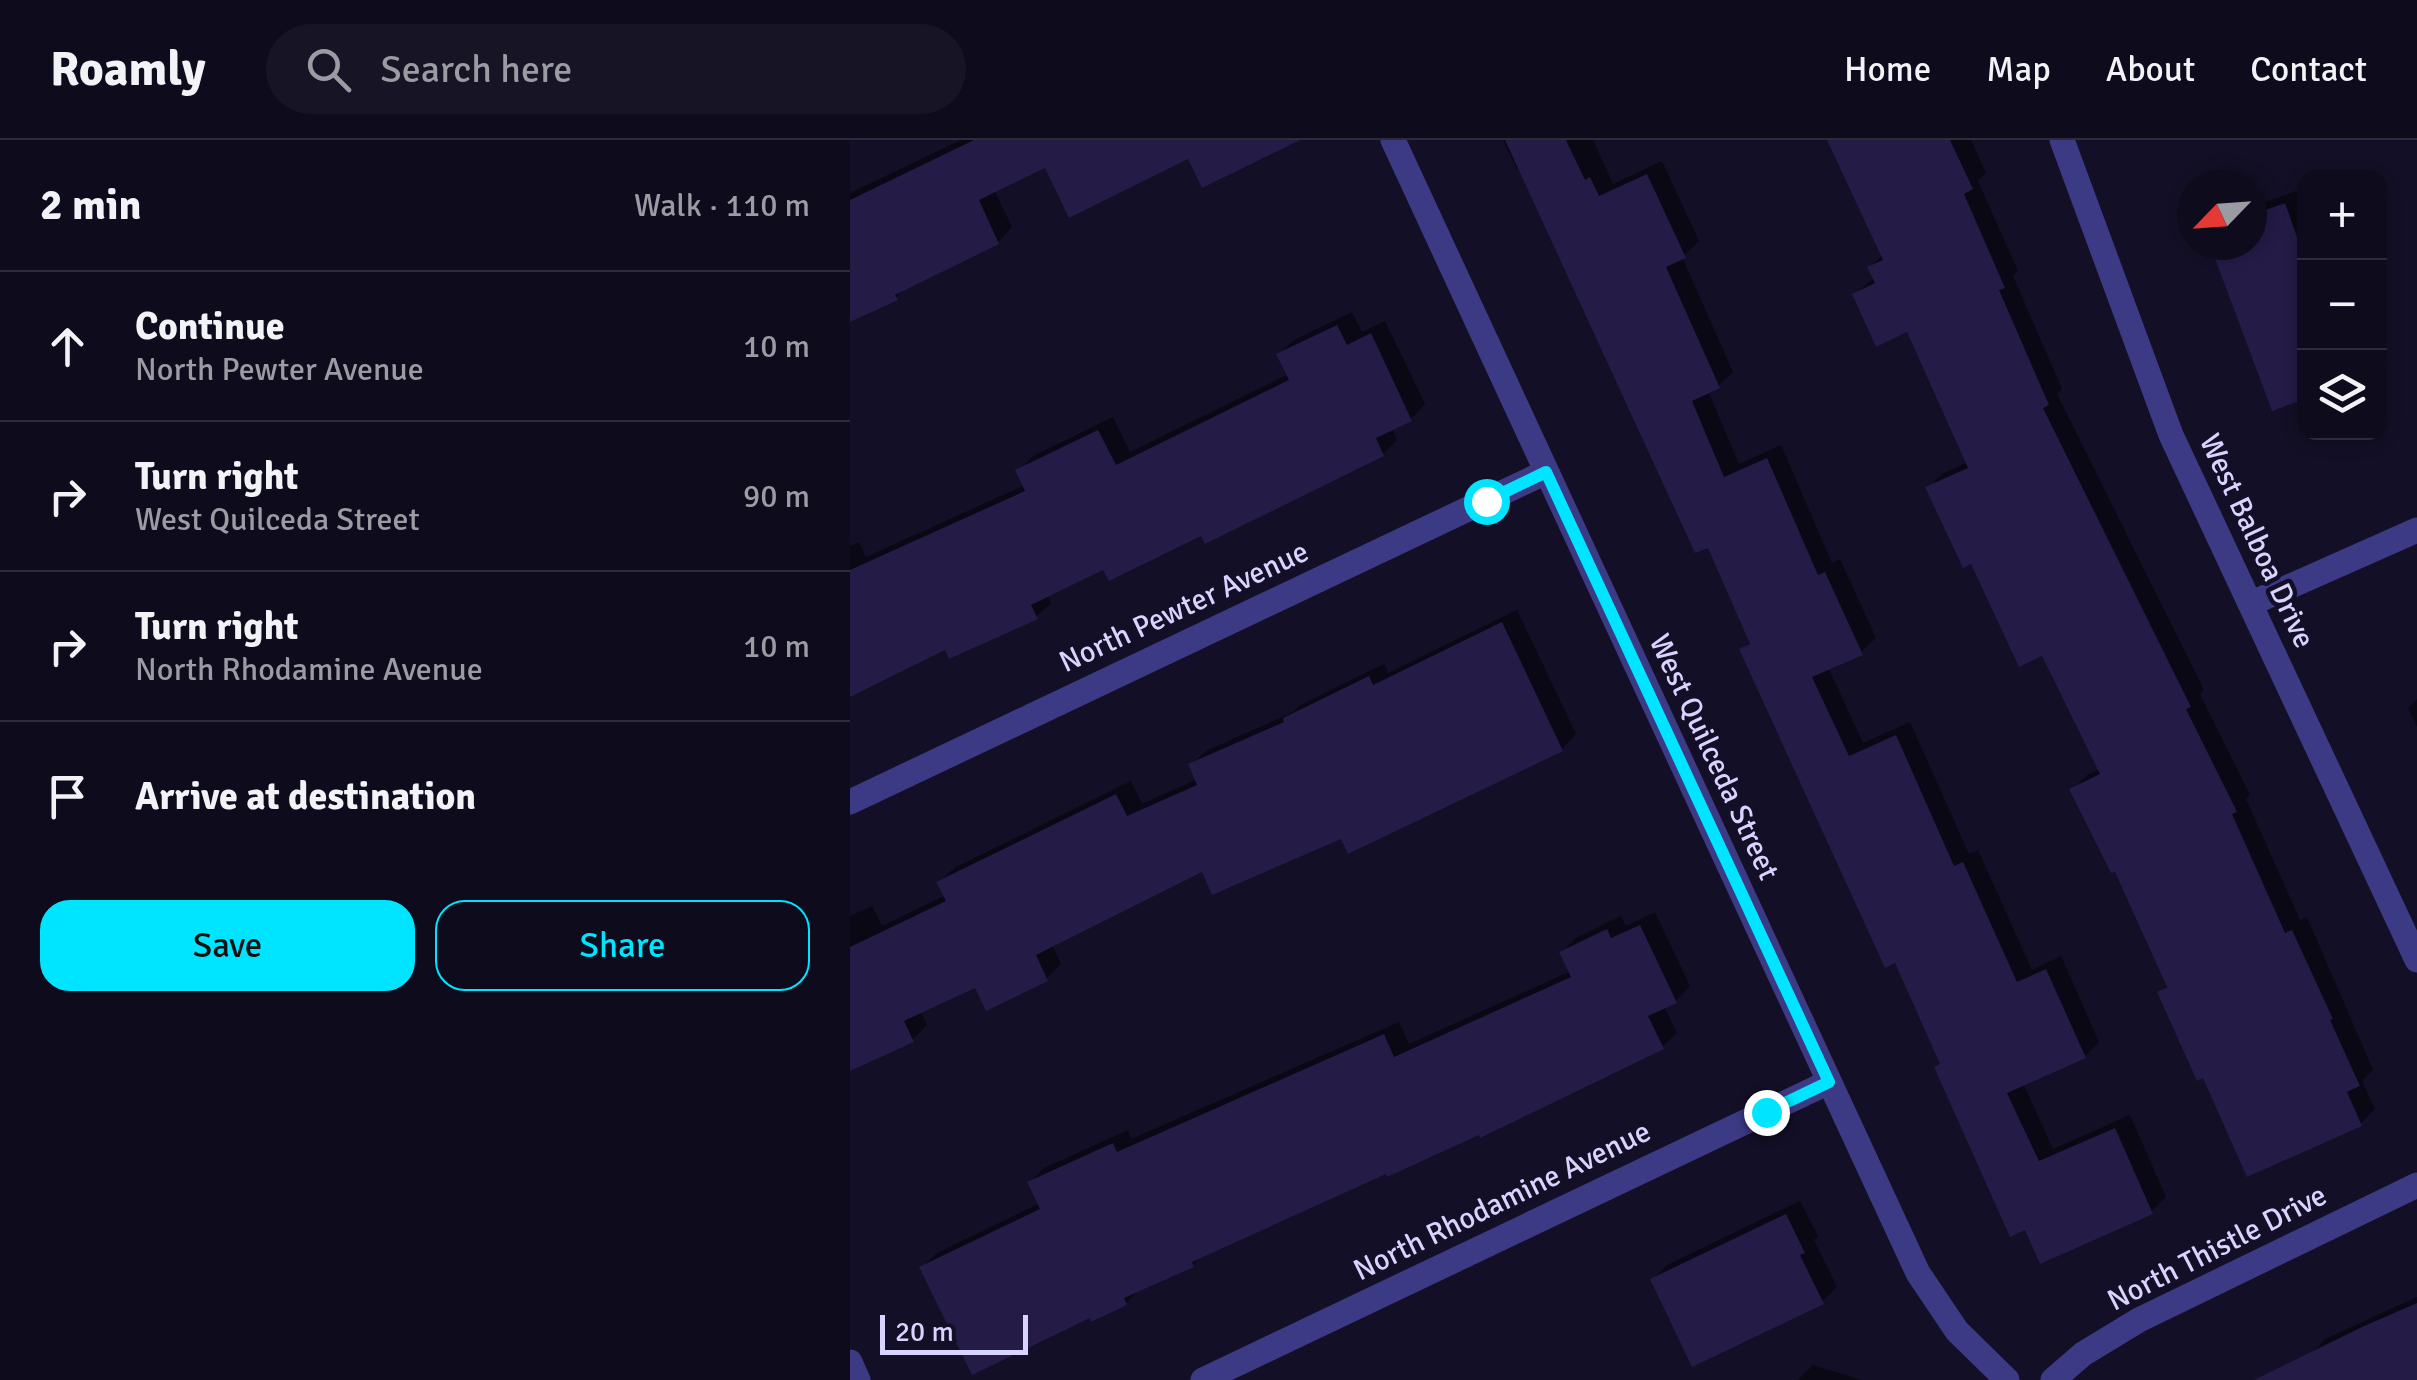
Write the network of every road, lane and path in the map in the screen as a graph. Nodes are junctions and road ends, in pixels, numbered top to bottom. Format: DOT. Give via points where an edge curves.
graph roads {
  1 [pos="1393,140"];
  2 [pos="2062,140"];
  3 [pos="1546,472"];
  4 [pos="2417,530"];
  5 [pos="2250,604"];
  6 [pos="850,802"];
  7 [pos="2417,960"];
  8 [pos="1829,1082"];
  9 [pos="2417,1185"];
  10 [pos="850,1362"];
  11 [pos="858,1380"];
  12 [pos="1203,1380"];
  13 [pos="2008,1380"];
  14 [pos="2053,1380"];
  1 -- 3 [label="street, West Quilceda Street"];
  2 -- 5 [label="street, West Balboa Drive" via="2171,435"];
  3 -- 6 [label="street, North Pewter Avenue"];
  3 -- 8 [label="street, West Quilceda Street"];
  4 -- 5 [label="street"];
  5 -- 7 [label="street, West Balboa Drive"];
  8 -- 12 [label="street, North Rhodamine Avenue"];
  8 -- 13 [label="street, West Quilceda Street" via="1936,1304"];
  9 -- 14 [label="street, North Thistle Drive" via="2139,1320"];
  10 -- 11 [label="street"];
}
